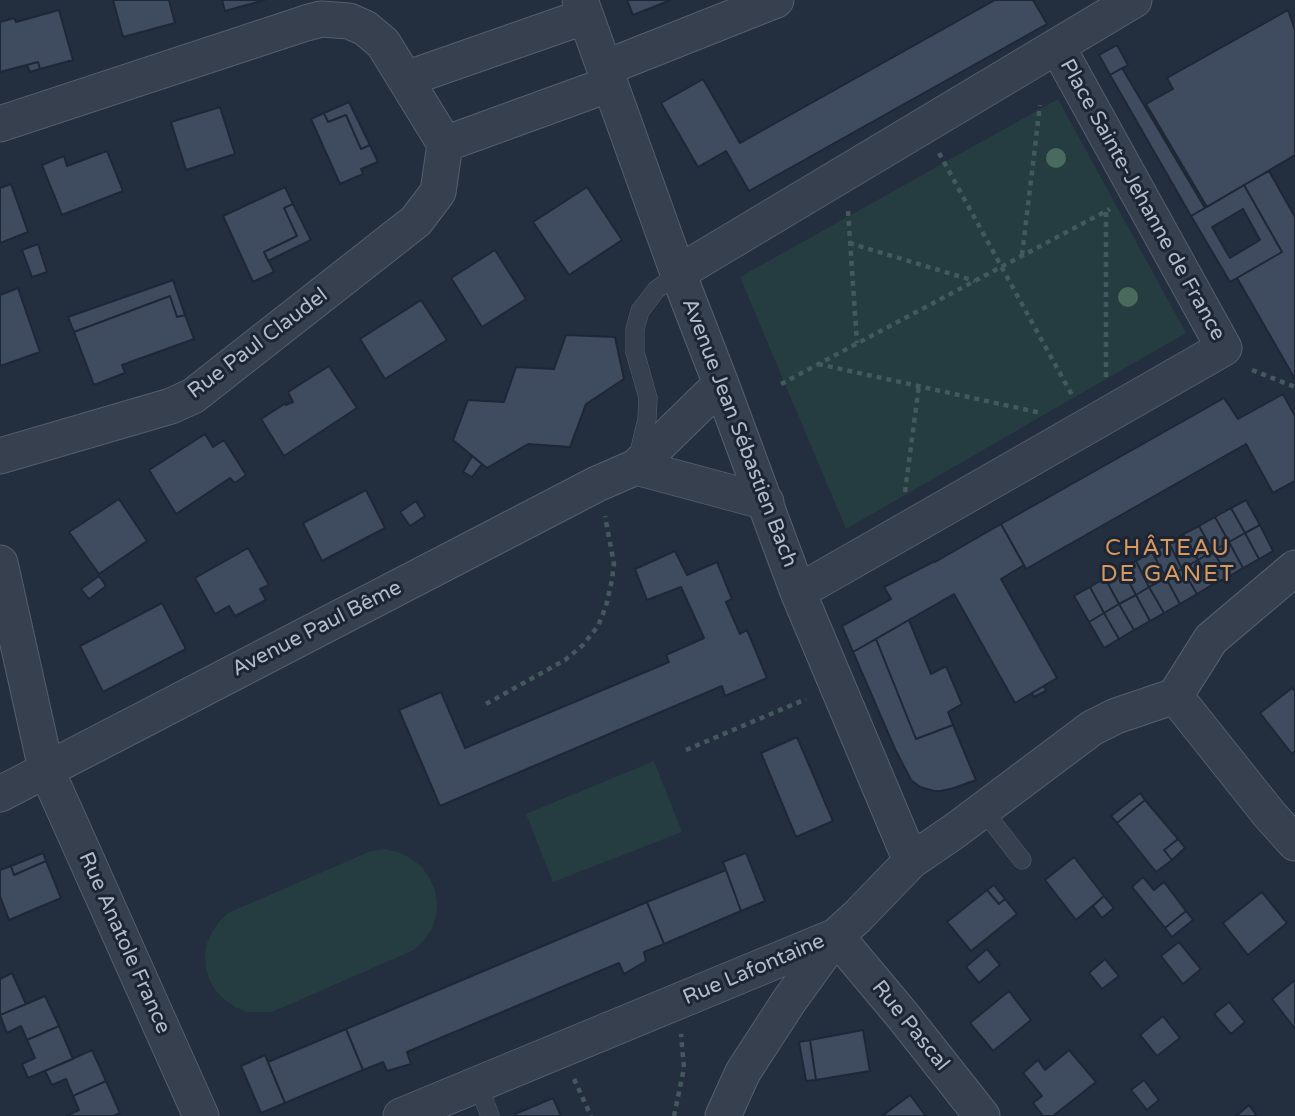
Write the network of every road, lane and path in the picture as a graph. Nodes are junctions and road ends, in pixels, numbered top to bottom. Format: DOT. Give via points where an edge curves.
graph roads {
  1 [pos="776,0"];
  2 [pos="1113,6"];
  3 [pos="583,8"];
  4 [pos="1056,46"];
  5 [pos="607,76"];
  6 [pos="406,79"];
  7 [pos="1040,105"];
  8 [pos="0,124"];
  9 [pos="924,125"];
  10 [pos="444,144"];
  11 [pos="1138,194"];
  12 [pos="848,211"];
  13 [pos="1106,212"];
  14 [pos="849,243"];
  15 [pos="1022,256"];
  16 [pos="1002,267"];
  17 [pos="678,273"];
  18 [pos="975,281"];
  19 [pos="857,343"];
  20 [pos="818,365"];
  21 [pos="1252,370"];
  22 [pos="722,384"];
  23 [pos="781,384"];
  24 [pos="919,385"];
  25 [pos="1106,385"];
  26 [pos="1295,387"];
  27 [pos="1052,415"];
  28 [pos="1089,426"];
  29 [pos="0,456"];
  30 [pos="636,467"];
  31 [pos="597,484"];
  32 [pos="904,499"];
  33 [pos="766,502"];
  34 [pos="0,563"];
  35 [pos="1295,568"];
  36 [pos="799,592"];
  37 [pos="1175,696"];
  38 [pos="806,699"];
  39 [pos="486,704"];
  40 [pos="686,751"];
  41 [pos="46,769"];
  42 [pos="0,794"];
  43 [pos="983,810"];
  44 [pos="1295,843"];
  45 [pos="1022,860"];
  46 [pos="911,861"];
  47 [pos="836,936"];
  48 [pos="681,1033"];
  49 [pos="478,1084"];
  50 [pos="201,1116"];
  51 [pos="401,1116"];
  52 [pos="490,1116"];
  53 [pos="674,1116"];
  54 [pos="723,1116"];
  55 [pos="982,1116"];
  1 -- 5 [label="street"];
  2 -- 4 [label="street"];
  3 -- 5 [label="street, Avenue Jean Sébastien Bach"];
  3 -- 6 [label="street"];
  4 -- 9 [label="street, Place Sainte-Jehanne de France"];
  4 -- 11 [label="street, Place Sainte-Jehanne de France"];
  5 -- 10 [label="street"];
  5 -- 17 [label="street, Avenue Jean Sébastien Bach"];
  6 -- 8 [label="street" via="383,43 365,28 349,21 321,19"];
  6 -- 10 [label="street"];
  7 -- 15 [label="path"];
  9 -- 16 [label="path"];
  9 -- 17 [label="street, Place Sainte-Jehanne de France"];
  10 -- 29 [label="street, Rue Paul Claudel" via="438,192 416,221 193,396"];
  11 -- 13 [label="path"];
  11 -- 28 [label="street, Place Sainte-Jehanne de France" via="1224,348"];
  12 -- 14 [label="path"];
  13 -- 15 [label="path"];
  13 -- 25 [label="path"];
  14 -- 18 [label="path"];
  14 -- 19 [label="path"];
  15 -- 16 [label="path"];
  16 -- 18 [label="path"];
  16 -- 28 [label="path"];
  17 -- 22 [label="street, Avenue Jean Sébastien Bach"];
  17 -- 30 [label="lane" via="639,311 635,352 648,398"];
  18 -- 19 [label="path"];
  19 -- 20 [label="path"];
  20 -- 23 [label="path"];
  20 -- 24 [label="path"];
  21 -- 26 [label="path"];
  22 -- 30 [label="street, Avenue Paul Bême"];
  22 -- 33 [label="street, Avenue Jean Sébastien Bach"];
  24 -- 27 [label="path"];
  24 -- 32 [label="path"];
  28 -- 36 [label="street, Place Sainte-Jehanne de France"];
  30 -- 31 [label="street, Avenue Paul Bême"];
  30 -- 33 [label="street"];
  31 -- 39 [label="path" via="614,564 597,626 565,660"];
  31 -- 41 [label="street, Avenue Paul Bême"];
  33 -- 36 [label="street, Avenue Jean Sébastien Bach"];
  34 -- 41 [label="street, Rue Anatole France"];
  35 -- 37 [label="street" via="1211,639"];
  36 -- 46 [label="street, Avenue Jean Sébastien Bach"];
  37 -- 43 [label="street, Rue Lafontaine" via="1092,728"];
  37 -- 44 [label="street"];
  38 -- 40 [label="path"];
  41 -- 42 [label="street, Avenue Paul Bême"];
  41 -- 50 [label="street, Rue Anatole France"];
  43 -- 45 [label="lane"];
  43 -- 46 [label="street, Rue Lafontaine"];
  46 -- 47 [label="street, Rue Lafontaine"];
  47 -- 49 [label="street, Rue Lafontaine"];
  47 -- 54 [label="street" via="743,1072"];
  47 -- 55 [label="street, Rue Pascal"];
  48 -- 53 [label="path" via="684,1068"];
  49 -- 51 [label="street, Rue Lafontaine"];
  49 -- 52 [label="lane"];
}
